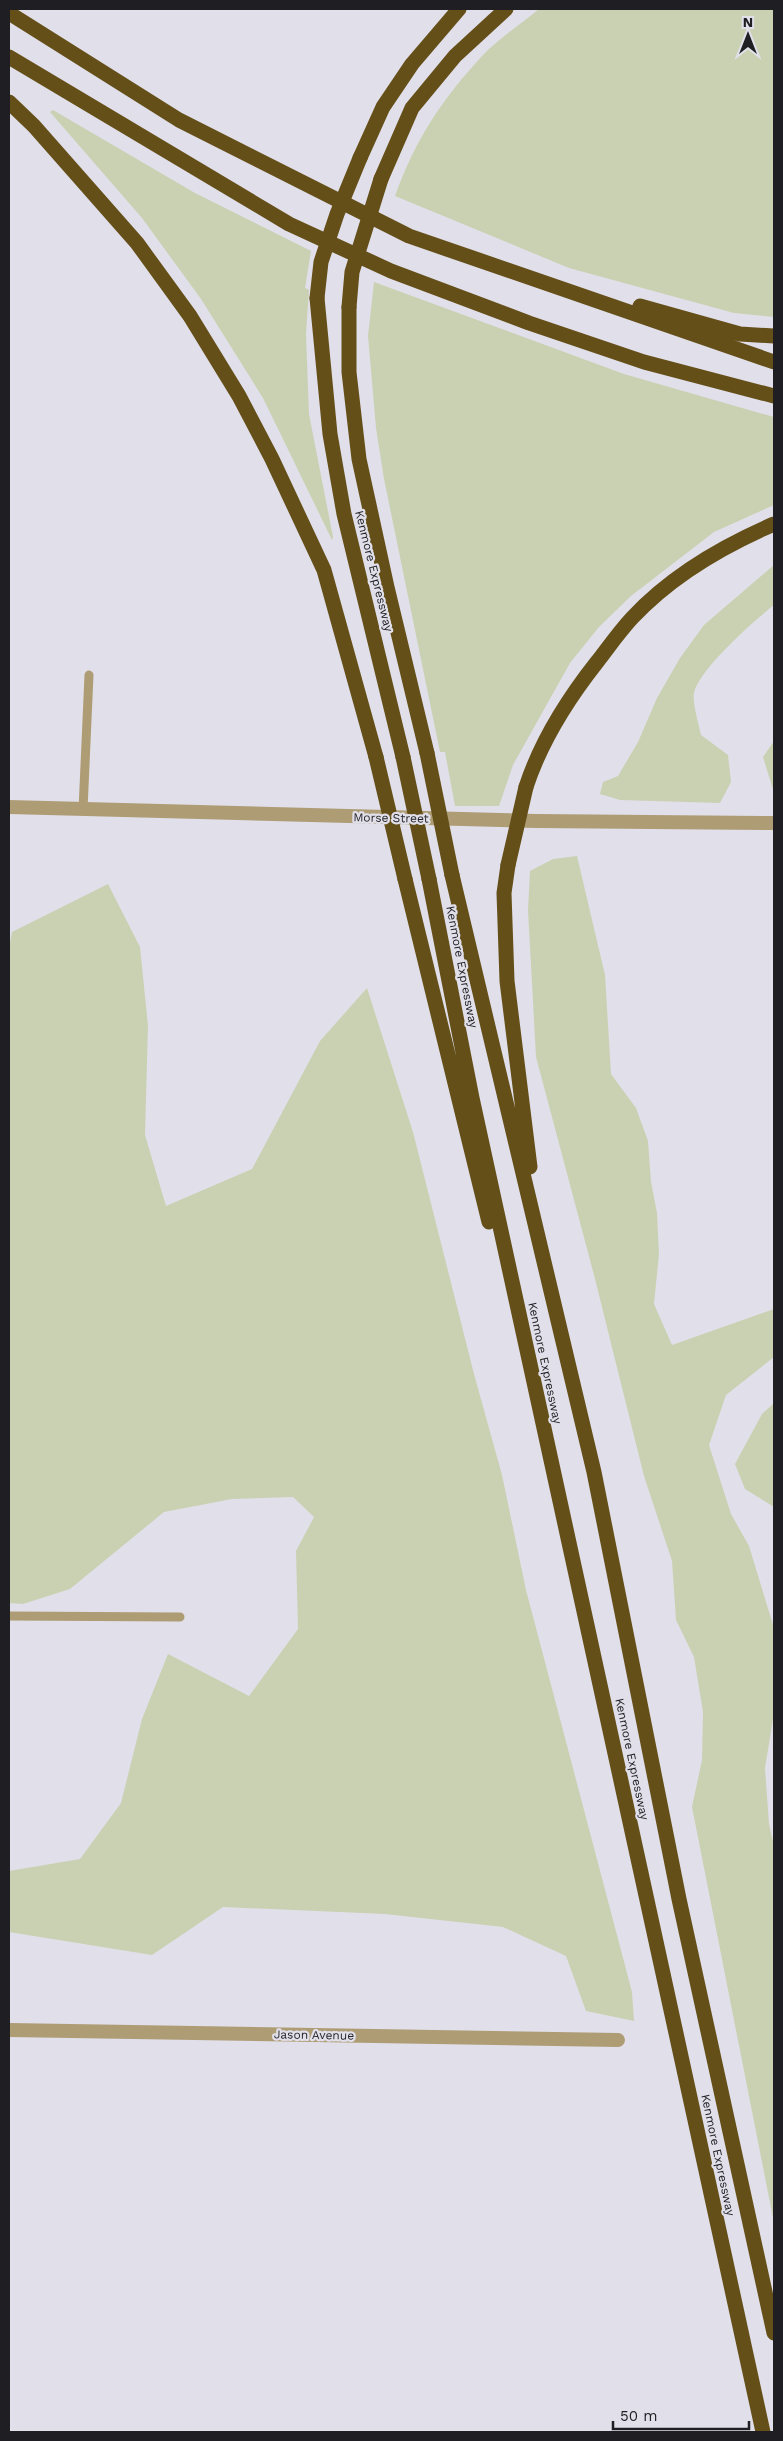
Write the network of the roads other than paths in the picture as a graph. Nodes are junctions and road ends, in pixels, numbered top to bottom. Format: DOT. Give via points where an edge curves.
graph roads {
  1 [pos="459,9"];
  2 [pos="506,9"];
  3 [pos="9,13"];
  4 [pos="9,58"];
  5 [pos="9,102"];
  6 [pos="492,264"];
  7 [pos="774,336"];
  8 [pos="774,362"];
  9 [pos="774,396"];
  10 [pos="774,524"];
  11 [pos="89,675"];
  12 [pos="9,807"];
  13 [pos="83,810"];
  14 [pos="774,823"];
  15 [pos="538,1240"];
  16 [pos="537,1394"];
  17 [pos="9,1616"];
  18 [pos="180,1617"];
  19 [pos="9,2030"];
  20 [pos="618,2040"];
  21 [pos="774,2333"];
  22 [pos="763,2432"];
  1 -- 16 [label="highway, Kenmore Expressway, bridge" via="412,64 383,107 337,214 321,262 317,298 330,434 344,514 404,757 472,1098"];
  2 -- 15 [label="highway, bridge" via="455,56 412,108 381,179 352,272 349,372 360,459 386,587"];
  3 -- 6 [label="highway" via="179,120 409,236"];
  4 -- 9 [label="highway" via="289,224 391,271 635,359"];
  5 -- 16 [label="highway, bridge" via="143,250 190,316 239,396 324,570 376,757 478,1178"];
  6 -- 7 [label="highway" via="740,334"];
  6 -- 8 [label="highway"];
  10 -- 15 [label="highway, bridge" via="706,559 632,618 581,682 532,768 504,893 507,981"];
  11 -- 13 [label="lane"];
  12 -- 13 [label="street, Morse Street"];
  13 -- 14 [label="street, Morse Street" via="516,821"];
  15 -- 21 [label="highway, Kenmore Expressway" via="594,1472 678,1899"];
  16 -- 22 [label="highway, Kenmore Expressway"];
  17 -- 18 [label="lane"];
  19 -- 20 [label="street, Jason Avenue"];
}
